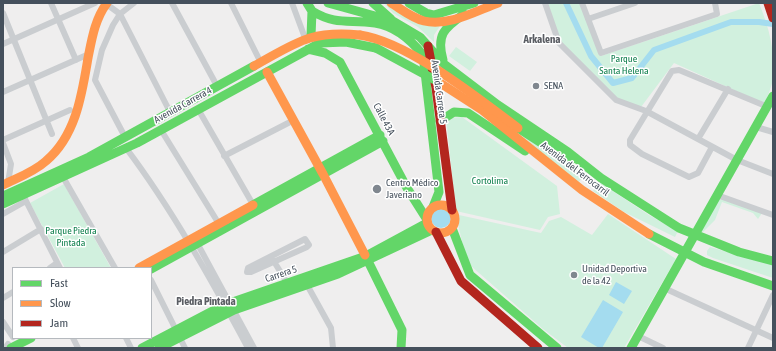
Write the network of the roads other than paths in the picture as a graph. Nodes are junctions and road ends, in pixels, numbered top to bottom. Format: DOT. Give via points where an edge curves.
graph roads {
  1 [pos="51,3"];
  2 [pos="95,3"];
  3 [pos="106,3"];
  4 [pos="134,3"];
  5 [pos="172,3"];
  6 [pos="231,3"];
  7 [pos="292,3"];
  8 [pos="328,3"];
  9 [pos="373,3"];
  10 [pos="391,3"];
  11 [pos="409,3"];
  12 [pos="474,3"];
  13 [pos="498,3"];
  14 [pos="545,3"];
  15 [pos="582,3"];
  16 [pos="635,3"];
  17 [pos="715,3"];
  18 [pos="768,3"];
  19 [pos="310,7"];
  20 [pos="3,13"];
  21 [pos="120,14"];
  22 [pos="464,14"];
  23 [pos="390,18"];
  24 [pos="773,18"];
  25 [pos="588,19"];
  26 [pos="58,20"];
  27 [pos="360,35"];
  28 [pos="308,37"];
  29 [pos="14,40"];
  30 [pos="3,44"];
  31 [pos="428,46"];
  32 [pos="376,48"];
  33 [pos="308,49"];
  34 [pos="89,54"];
  35 [pos="76,60"];
  36 [pos="261,63"];
  37 [pos="444,64"];
  38 [pos="267,72"];
  39 [pos="30,81"];
  40 [pos="217,86"];
  41 [pos="728,89"];
  42 [pos="3,92"];
  43 [pos="773,96"];
  44 [pos="768,107"];
  45 [pos="198,109"];
  46 [pos="70,110"];
  47 [pos="170,112"];
  48 [pos="646,112"];
  49 [pos="294,120"];
  50 [pos="47,121"];
  51 [pos="440,121"];
  52 [pos="756,127"];
  53 [pos="161,130"];
  54 [pos="515,131"];
  55 [pos="773,132"];
  56 [pos="52,134"];
  57 [pos="125,137"];
  58 [pos="382,138"];
  59 [pos="698,139"];
  60 [pos="3,142"];
  61 [pos="126,148"];
  62 [pos="712,148"];
  63 [pos="224,156"];
  64 [pos="543,160"];
  65 [pos="737,160"];
  66 [pos="580,163"];
  67 [pos="322,171"];
  68 [pos="773,174"];
  69 [pos="63,177"];
  70 [pos="5,184"];
  71 [pos="717,195"];
  72 [pos="3,196"];
  73 [pos="24,198"];
  74 [pos="3,204"];
  75 [pos="433,207"];
  76 [pos="255,208"];
  77 [pos="452,210"];
  78 [pos="3,214"];
  79 [pos="773,215"];
  80 [pos="220,224"];
  81 [pos="430,226"];
  82 [pos="452,228"];
  83 [pos="41,230"];
  84 [pos="693,235"];
  85 [pos="192,243"];
  86 [pos="3,252"];
  87 [pos="683,253"];
  88 [pos="273,259"];
  89 [pos="368,259"];
  90 [pos="773,261"];
  91 [pos="58,266"];
  92 [pos="114,267"];
  93 [pos="147,267"];
  94 [pos="305,281"];
  95 [pos="152,282"];
  96 [pos="288,284"];
  97 [pos="773,286"];
  98 [pos="664,288"];
  99 [pos="12,293"];
  100 [pos="773,295"];
  101 [pos="3,298"];
  102 [pos="229,308"];
  103 [pos="3,322"];
  104 [pos="756,330"];
  105 [pos="178,334"];
  106 [pos="638,336"];
  107 [pos="773,338"];
  108 [pos="27,339"];
  109 [pos="74,339"];
  110 [pos="126,339"];
  111 [pos="13,343"];
  112 [pos="536,347"];
  113 [pos="78,348"];
  114 [pos="131,348"];
  115 [pos="142,348"];
  116 [pos="159,348"];
  117 [pos="185,348"];
  118 [pos="248,348"];
  119 [pos="254,348"];
  120 [pos="333,348"];
  121 [pos="401,348"];
  122 [pos="557,348"];
  123 [pos="631,348"];
  124 [pos="664,348"];
  125 [pos="748,348"];
  1 -- 26 [label="street"];
  2 -- 26 [label="street"];
  3 -- 21 [label="street"];
  3 -- 34 [label="main road" via="97,20"];
  4 -- 21 [label="street"];
  5 -- 40 [label="street"];
  6 -- 36 [label="street"];
  7 -- 28 [label="street"];
  8 -- 23 [label="main road"];
  9 -- 23 [label="main road"];
  10 -- 22 [label="main road" via="423,21 444,21"];
  11 -- 12 [label="main road" via="434,15"];
  13 -- 22 [label="main road"];
  14 -- 48 [label="street" via="559,43 616,100"];
  15 -- 25 [label="street"];
  16 -- 25 [label="street"];
  17 -- 25 [label="street" via="718,13 712,16 601,53"];
  18 -- 24 [label="main road"];
  19 -- 28 [label="main road"];
  19 -- 75 [label="main road, Avenida Carrera 5" via="321,17 339,23 382,25 408,39 422,55 439,192"];
  20 -- 29 [label="street"];
  21 -- 47 [label="street"];
  21 -- 57 [label="street" via="107,37 95,80"];
  22 -- 37 [label="main road" via="451,22 441,33 439,50"];
  23 -- 31 [label="main road" via="420,37"];
  26 -- 29 [label="street"];
  26 -- 35 [label="street"];
  27 -- 28 [label="main road, Avenida Carrera 4"];
  27 -- 54 [label="main road, Avenida del Ferrocarril, bridge" via="380,39 410,54 460,86"];
  28 -- 36 [label="main road, Avenida Carrera 4"];
  29 -- 30 [label="street"];
  29 -- 39 [label="street"];
  31 -- 37 [label="main road"];
  31 -- 51 [label="main road, Avenida Carrera 5"];
  32 -- 33 [label="main road, Avenida Carrera 4" via="334,41 320,43"];
  32 -- 54 [label="main road, Avenida del Ferrocarril, bridge" via="455,91"];
  33 -- 38 [label="main road, Avenida Carrera 4"];
  33 -- 58 [label="main road, Calle 43A" via="331,55 340,62"];
  34 -- 35 [label="street"];
  34 -- 70 [label="main road" via="79,106 73,124 58,149 45,161"];
  35 -- 39 [label="street"];
  36 -- 40 [label="main road, Avenida Carrera 4"];
  37 -- 66 [label="main road"];
  38 -- 45 [label="main road, Avenida Carrera 4"];
  38 -- 49 [label="main road"];
  39 -- 42 [label="street"];
  39 -- 50 [label="street"];
  40 -- 47 [label="main road, Avenida Carrera 4"];
  41 -- 44 [label="street"];
  41 -- 48 [label="street" via="679,70 672,71"];
  41 -- 59 [label="street"];
  43 -- 44 [label="main road"];
  44 -- 52 [label="main road"];
  45 -- 53 [label="main road, Avenida Carrera 4"];
  45 -- 63 [label="street"];
  46 -- 50 [label="street"];
  47 -- 57 [label="main road, Avenida Carrera 4"];
  48 -- 59 [label="street"];
  48 -- 62 [label="street" via="630,140 632,148 689,177 698,173"];
  49 -- 63 [label="street"];
  49 -- 67 [label="main road"];
  50 -- 56 [label="street"];
  50 -- 60 [label="street"];
  51 -- 64 [label="main road" via="454,112 468,113 513,144"];
  51 -- 77 [label="main road, Avenida Carrera 5"];
  52 -- 55 [label="street"];
  52 -- 65 [label="main road"];
  53 -- 61 [label="main road, Avenida Carrera 4"];
  53 -- 80 [label="street"];
  54 -- 64 [label="main road, Avenida del Ferrocarril"];
  54 -- 66 [label="main road, Avenida del Ferrocarril" via="563,157"];
  57 -- 72 [label="main road, Avenida Carrera 4" via="60,171"];
  58 -- 67 [label="main road"];
  58 -- 81 [label="main road, Calle 43A"];
  59 -- 62 [label="street"];
  60 -- 70 [label="street" via="11,164"];
  61 -- 69 [label="main road, Avenida Carrera 4"];
  61 -- 85 [label="street"];
  62 -- 65 [label="street"];
  63 -- 76 [label="street"];
  64 -- 87 [label="main road, Avenida del Ferrocarril" via="629,221"];
  65 -- 68 [label="street"];
  65 -- 71 [label="main road"];
  66 -- 84 [label="main road" via="634,200"];
  67 -- 76 [label="main road"];
  67 -- 89 [label="main road"];
  69 -- 73 [label="main road, Avenida Carrera 4"];
  69 -- 92 [label="street"];
  71 -- 79 [label="street"];
  71 -- 84 [label="main road"];
  73 -- 74 [label="main road, Avenida Carrera 4"];
  73 -- 78 [label="street"];
  73 -- 83 [label="street"];
  75 -- 77 [label="main road" via="442,205"];
  75 -- 81 [label="main road" via="430,210"];
  76 -- 80 [label="main road"];
  76 -- 85 [label="main road"];
  77 -- 82 [label="main road" via="455,219"];
  80 -- 85 [label="main road"];
  81 -- 82 [label="main road" via="444,232"];
  81 -- 89 [label="main road, Carrera 5"];
  81 -- 112 [label="main road" via="461,281"];
  82 -- 122 [label="main road" via="470,275"];
  83 -- 86 [label="street"];
  83 -- 91 [label="street"];
  84 -- 87 [label="main road"];
  84 -- 90 [label="main road"];
  85 -- 93 [label="main road"];
  85 -- 102 [label="street"];
  87 -- 97 [label="main road, Avenida del Ferrocarril" via="745,278"];
  87 -- 98 [label="main road"];
  88 -- 88 [label="street" via="305,239 308,242 307,248"];
  88 -- 96 [label="street"];
  89 -- 94 [label="main road, Carrera 5" via="338,274"];
  89 -- 121 [label="main road" via="402,330"];
  94 -- 96 [label="main road, Carrera 5"];
  94 -- 102 [label="main road, Carrera 5"];
  94 -- 120 [label="street" via="331,328"];
  95 -- 105 [label="street"];
  96 -- 102 [label="main road, Carrera 5"];
  98 -- 104 [label="street"];
  98 -- 106 [label="main road"];
  99 -- 101 [label="street"];
  100 -- 104 [label="street"];
  102 -- 105 [label="main road, Carrera 5"];
  102 -- 118 [label="street"];
  102 -- 119 [label="street"];
  103 -- 111 [label="street"];
  104 -- 107 [label="street"];
  104 -- 125 [label="street"];
  105 -- 115 [label="main road, Carrera 5"];
  105 -- 116 [label="main road, Carrera 5"];
  105 -- 117 [label="street"];
  106 -- 123 [label="main road"];
  106 -- 124 [label="street"];
  108 -- 111 [label="main road"];
  109 -- 113 [label="street"];
  110 -- 114 [label="street"];
}
